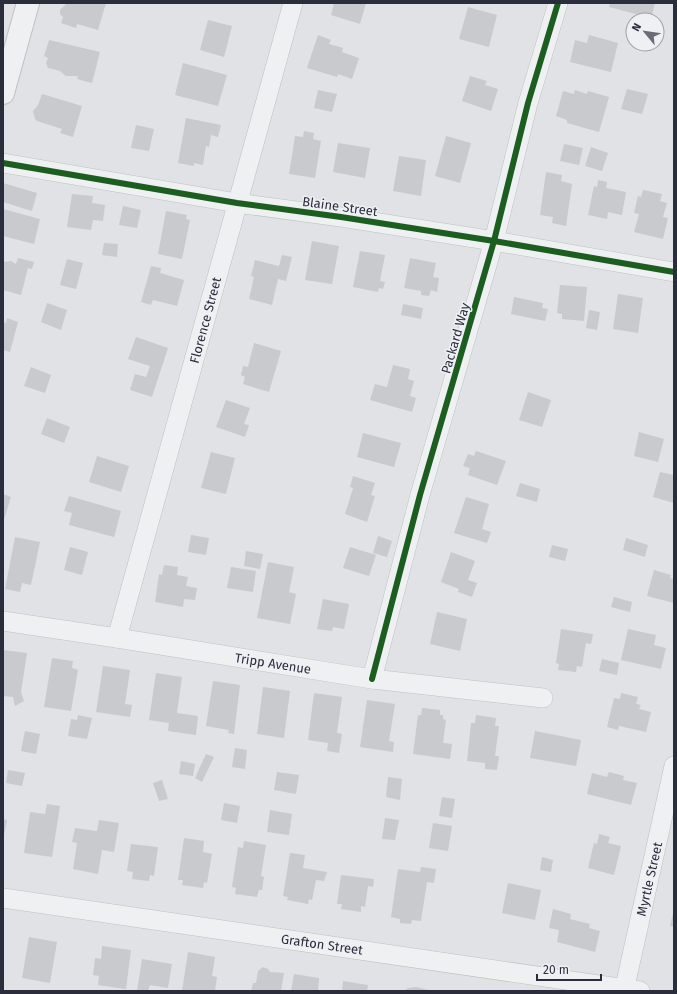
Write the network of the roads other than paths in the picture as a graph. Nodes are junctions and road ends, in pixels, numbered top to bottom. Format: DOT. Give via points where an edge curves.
graph roads {
  1 [pos="28,3"];
  2 [pos="293,3"];
  3 [pos="558,3"];
  4 [pos="3,93"];
  5 [pos="3,163"];
  6 [pos="237,203"];
  7 [pos="494,241"];
  8 [pos="674,272"];
  9 [pos="3,621"];
  10 [pos="118,638"];
  11 [pos="372,679"];
  12 [pos="543,698"];
  13 [pos="674,766"];
  14 [pos="3,898"];
  15 [pos="630,990"];
  1 -- 4 [label="street"];
  2 -- 6 [label="street, Florence Street"];
  3 -- 7 [label="street, Packard Way" via="528,103"];
  5 -- 6 [label="street, Blaine Street"];
  6 -- 7 [label="street, Blaine Street"];
  6 -- 10 [label="street, Florence Street"];
  7 -- 8 [label="street, Blaine Street"];
  7 -- 11 [label="street, Packard Way" via="420,495"];
  9 -- 10 [label="street, Tripp Avenue"];
  10 -- 11 [label="street, Tripp Avenue"];
  11 -- 12 [label="street, Tripp Avenue"];
  13 -- 15 [label="street, Myrtle Street"];
  14 -- 15 [label="street, Grafton Street"];
}
